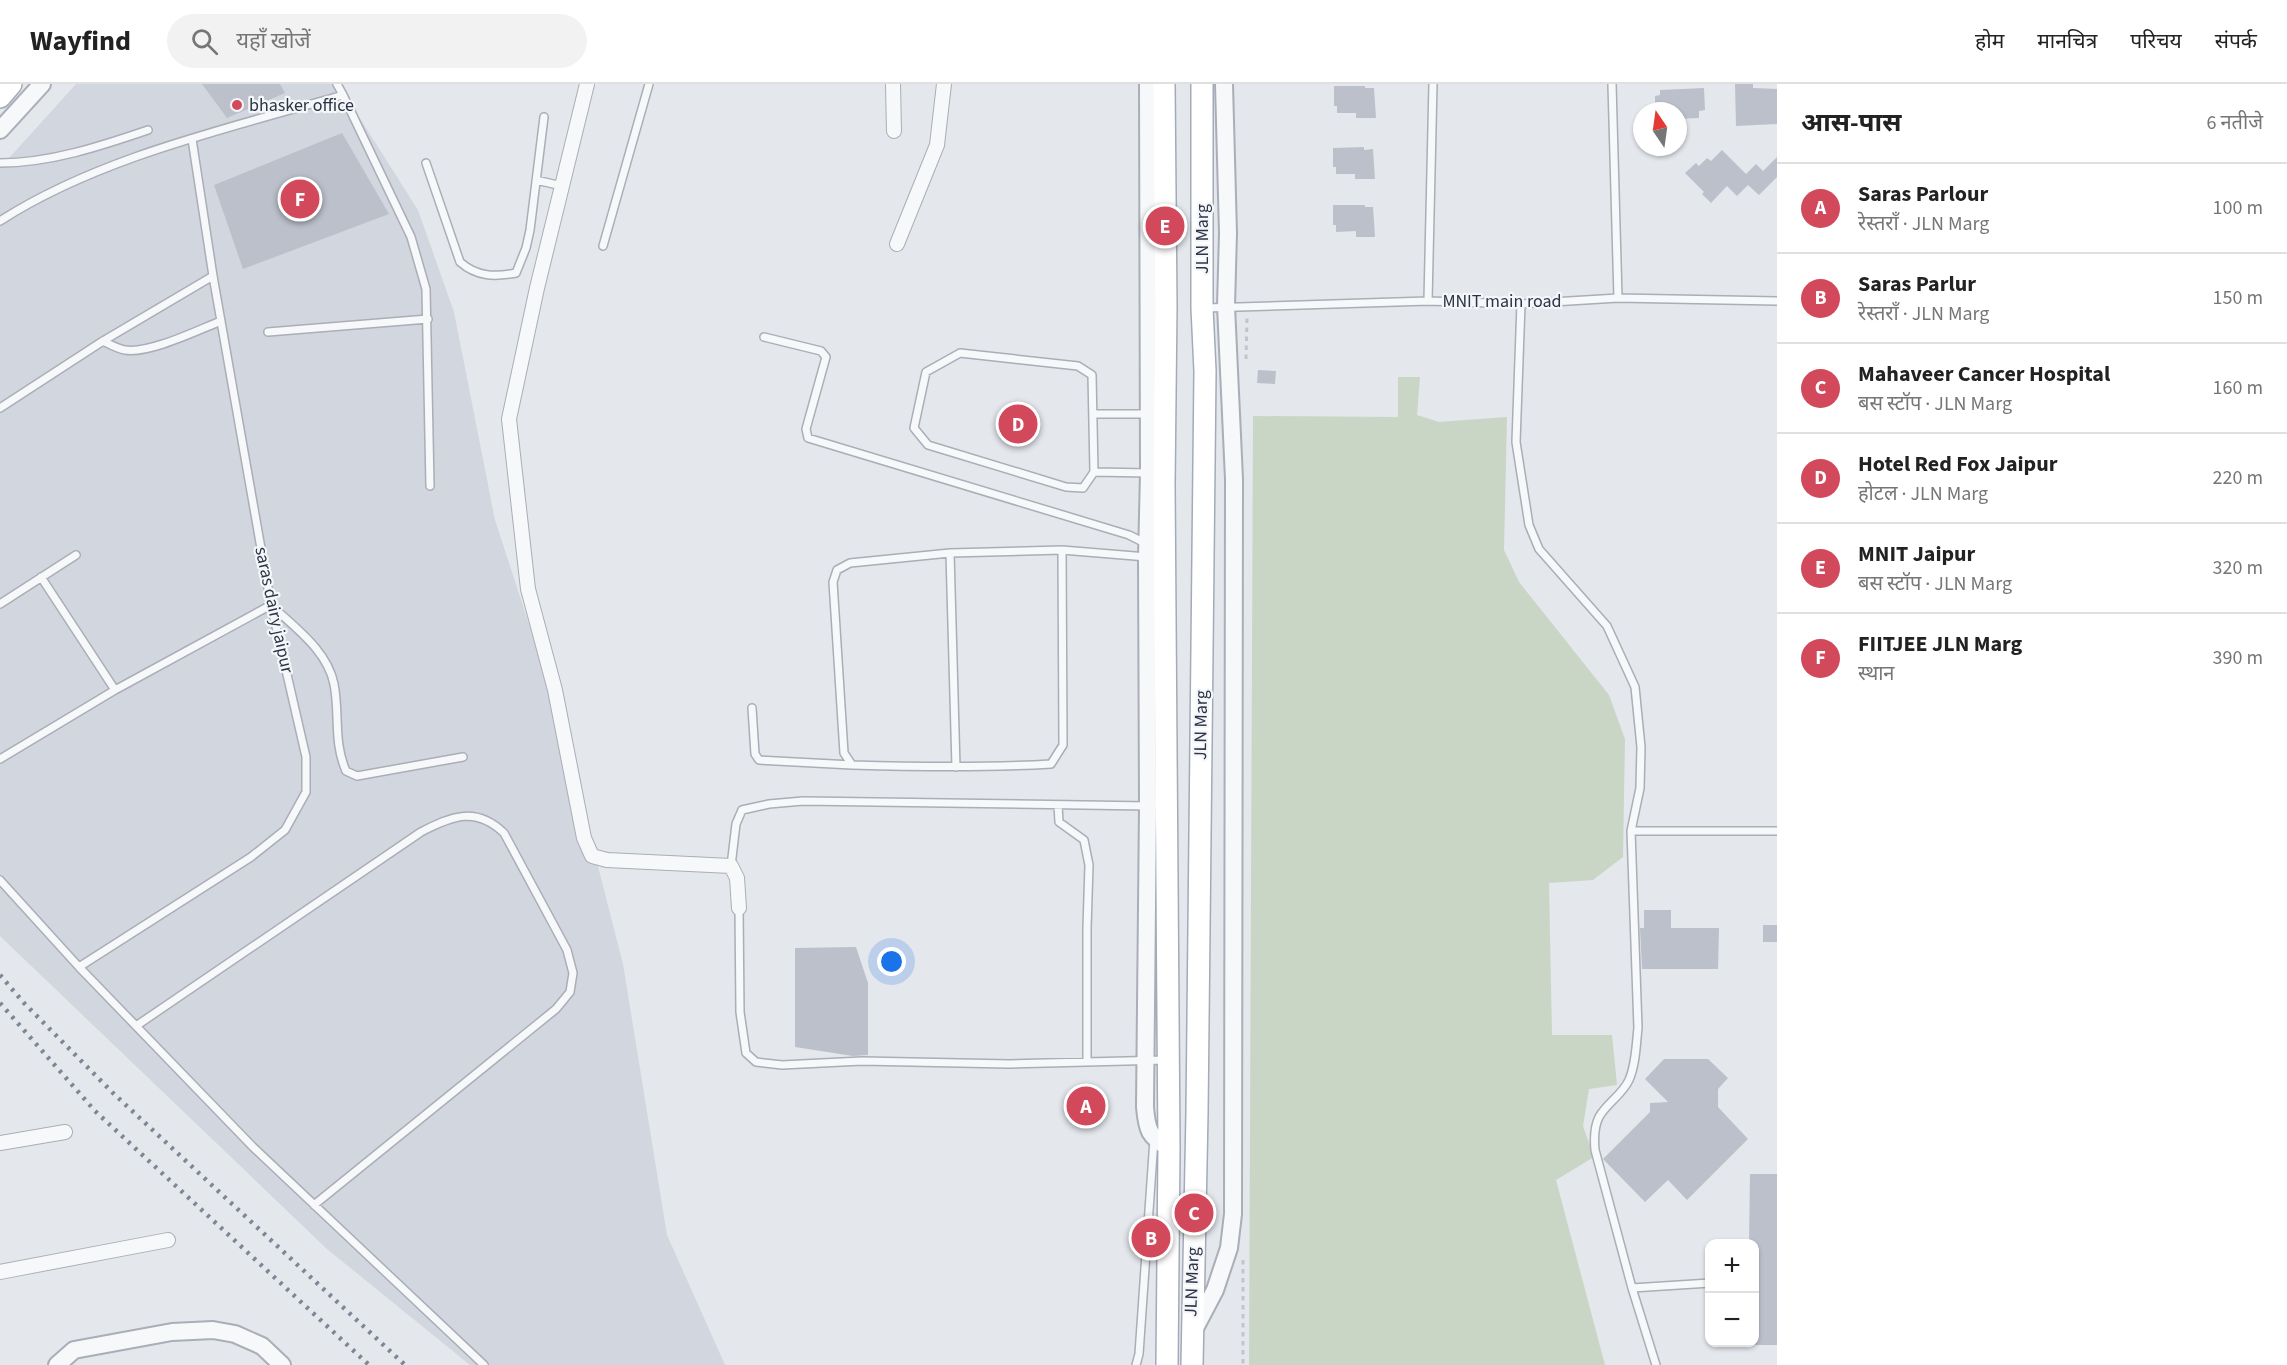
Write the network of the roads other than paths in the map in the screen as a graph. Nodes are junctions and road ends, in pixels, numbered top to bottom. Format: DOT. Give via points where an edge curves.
graph roads {
  1 [pos="11,84"];
  2 [pos="42,84"];
  3 [pos="337,84"];
  4 [pos="588,84"];
  5 [pos="649,84"];
  6 [pos="893,84"];
  7 [pos="944,84"];
  8 [pos="1148,84"];
  9 [pos="1164,84"];
  10 [pos="1202,84"];
  11 [pos="1224,84"];
  12 [pos="1433,84"];
  13 [pos="1612,84"];
  14 [pos="343,95"];
  15 [pos="0,97"];
  16 [pos="544,117"];
  17 [pos="0,130"];
  18 [pos="148,130"];
  19 [pos="894,131"];
  20 [pos="192,139"];
  21 [pos="0,163"];
  22 [pos="426,163"];
  23 [pos="536,180"];
  24 [pos="562,186"];
  25 [pos="0,221"];
  26 [pos="897,244"];
  27 [pos="603,246"];
  28 [pos="213,276"];
  29 [pos="1618,298"];
  30 [pos="1428,301"];
  31 [pos="1777,301"];
  32 [pos="1521,304"];
  33 [pos="1157,306"];
  34 [pos="1226,306"];
  35 [pos="1202,308"];
  36 [pos="428,319"];
  37 [pos="221,321"];
  38 [pos="268,332"];
  39 [pos="764,337"];
  40 [pos="103,341"];
  41 [pos="0,408"];
  42 [pos="1094,414"];
  43 [pos="1149,414"];
  44 [pos="1094,472"];
  45 [pos="1149,473"];
  46 [pos="430,486"];
  47 [pos="1062,550"];
  48 [pos="950,553"];
  49 [pos="1156,553"];
  50 [pos="76,555"];
  51 [pos="42,577"];
  52 [pos="0,604"];
  53 [pos="271,605"];
  54 [pos="115,690"];
  55 [pos="752,708"];
  56 [pos="464,757"];
  57 [pos="0,759"];
  58 [pos="852,765"];
  59 [pos="956,767"];
  60 [pos="1058,805"];
  61 [pos="1157,806"];
  62 [pos="1631,831"];
  63 [pos="1777,831"];
  64 [pos="731,866"];
  65 [pos="0,880"];
  66 [pos="739,908"];
  67 [pos="79,967"];
  68 [pos="135,1026"];
  69 [pos="1145,1059"];
  70 [pos="1168,1060"];
  71 [pos="1087,1062"];
  72 [pos="65,1132"];
  73 [pos="0,1143"];
  74 [pos="1162,1144"];
  75 [pos="314,1204"];
  76 [pos="168,1240"];
  77 [pos="0,1272"];
  78 [pos="1705,1282"];
  79 [pos="1632,1288"];
  80 [pos="1191,1336"];
  81 [pos="57,1365"];
  82 [pos="282,1365"];
  83 [pos="484,1365"];
  84 [pos="1136,1365"];
  85 [pos="1167,1365"];
  86 [pos="1192,1365"];
  87 [pos="1656,1365"];
  1 -- 15 [label="main road"];
  2 -- 17 [label="street"];
  3 -- 14 [label="lane"];
  4 -- 24 [label="street"];
  5 -- 27 [label="lane"];
  6 -- 19 [label="street"];
  7 -- 26 [label="street" via="937,145"];
  8 -- 33 [label="street"];
  9 -- 33 [label="main road, JLN Marg"];
  10 -- 35 [label="main road, JLN Marg"];
  11 -- 34 [label="street"];
  12 -- 30 [label="lane"];
  13 -- 29 [label="lane"];
  14 -- 20 [label="lane"];
  14 -- 36 [label="lane" via="411,237 426,289"];
  16 -- 23 [label="lane"];
  18 -- 21 [label="lane" via="59,156"];
  20 -- 25 [label="lane" via="136,156 28,202"];
  20 -- 28 [label="lane, saras dairy jaipur"];
  22 -- 23 [label="lane" via="460,262 473,271 496,277 516,273 522,261"];
  23 -- 24 [label="lane"];
  24 -- 64 [label="street" via="509,419 528,589 555,690 584,838 592,856 607,860"];
  28 -- 37 [label="lane, saras dairy jaipur"];
  28 -- 40 [label="lane"];
  29 -- 31 [label="lane, MNIT main road"];
  29 -- 32 [label="lane, MNIT main road"];
  30 -- 32 [label="lane, MNIT main road"];
  30 -- 34 [label="lane, MNIT main road"];
  32 -- 62 [label="lane" via="1516,442 1529,525 1539,549 1607,626 1635,687 1641,747 1640,788"];
  33 -- 43 [label="street"];
  33 -- 49 [label="main road, JLN Marg"];
  34 -- 35 [label="lane, MNIT main road"];
  34 -- 80 [label="street" via="1234,479 1233,1214 1229,1248 1215,1290"];
  35 -- 80 [label="main road, JLN Marg" via="1205,371"];
  36 -- 38 [label="lane"];
  36 -- 46 [label="lane"];
  37 -- 40 [label="lane" via="141,349 125,351"];
  37 -- 53 [label="lane, saras dairy jaipur"];
  39 -- 49 [label="lane" via="821,351 826,357 806,429 808,438 1129,535"];
  40 -- 41 [label="lane"];
  42 -- 43 [label="lane"];
  42 -- 44 [label="lane"];
  42 -- 44 [label="lane" via="1092,375 1078,366 960,353 926,372 914,428 928,446 1066,487 1083,488"];
  43 -- 45 [label="street"];
  44 -- 45 [label="lane"];
  45 -- 49 [label="street"];
  47 -- 48 [label="lane"];
  47 -- 49 [label="lane"];
  47 -- 59 [label="lane" via="1063,745 1051,764"];
  48 -- 58 [label="lane" via="850,563 837,570 833,582 844,753"];
  48 -- 59 [label="lane"];
  49 -- 61 [label="main road, JLN Marg"];
  50 -- 51 [label="lane"];
  51 -- 52 [label="lane"];
  51 -- 54 [label="lane"];
  53 -- 54 [label="lane"];
  53 -- 56 [label="lane" via="314,644 328,668 334,684 339,755 346,771 357,776"];
  53 -- 67 [label="lane, saras dairy jaipur" via="306,757 306,792 285,830 251,857"];
  54 -- 57 [label="lane"];
  55 -- 58 [label="lane" via="755,754 759,760"];
  58 -- 59 [label="lane"];
  60 -- 61 [label="lane"];
  60 -- 64 [label="lane" via="803,801 757,806 742,810 736,824"];
  60 -- 71 [label="lane" via="1059,822 1084,840 1089,865"];
  61 -- 69 [label="street"];
  61 -- 70 [label="main road, JLN Marg"];
  62 -- 63 [label="lane"];
  62 -- 79 [label="lane" via="1638,1028 1635,1061 1629,1080 1599,1117 1594,1133 1600,1175"];
  64 -- 66 [label="street" via="737,878"];
  65 -- 67 [label="lane"];
  66 -- 71 [label="lane" via="740,1012 746,1053 756,1062 782,1065 862,1061"];
  67 -- 68 [label="lane"];
  68 -- 75 [label="lane"];
  68 -- 75 [label="lane" via="429,828 462,816 492,821 504,833 567,950 573,973 570,992 556,1009"];
  69 -- 70 [label="lane"];
  69 -- 71 [label="lane"];
  69 -- 74 [label="street" via="1146,1124"];
  70 -- 74 [label="main road, JLN Marg"];
  72 -- 73 [label="street"];
  74 -- 84 [label="lane"];
  74 -- 85 [label="main road, JLN Marg"];
  75 -- 83 [label="lane"];
  76 -- 77 [label="street"];
  78 -- 79 [label="lane"];
  79 -- 87 [label="lane"];
  80 -- 86 [label="main road, JLN Marg"];
  81 -- 82 [label="street" via="74,1350 172,1332 213,1330 235,1334 262,1347"];
}
